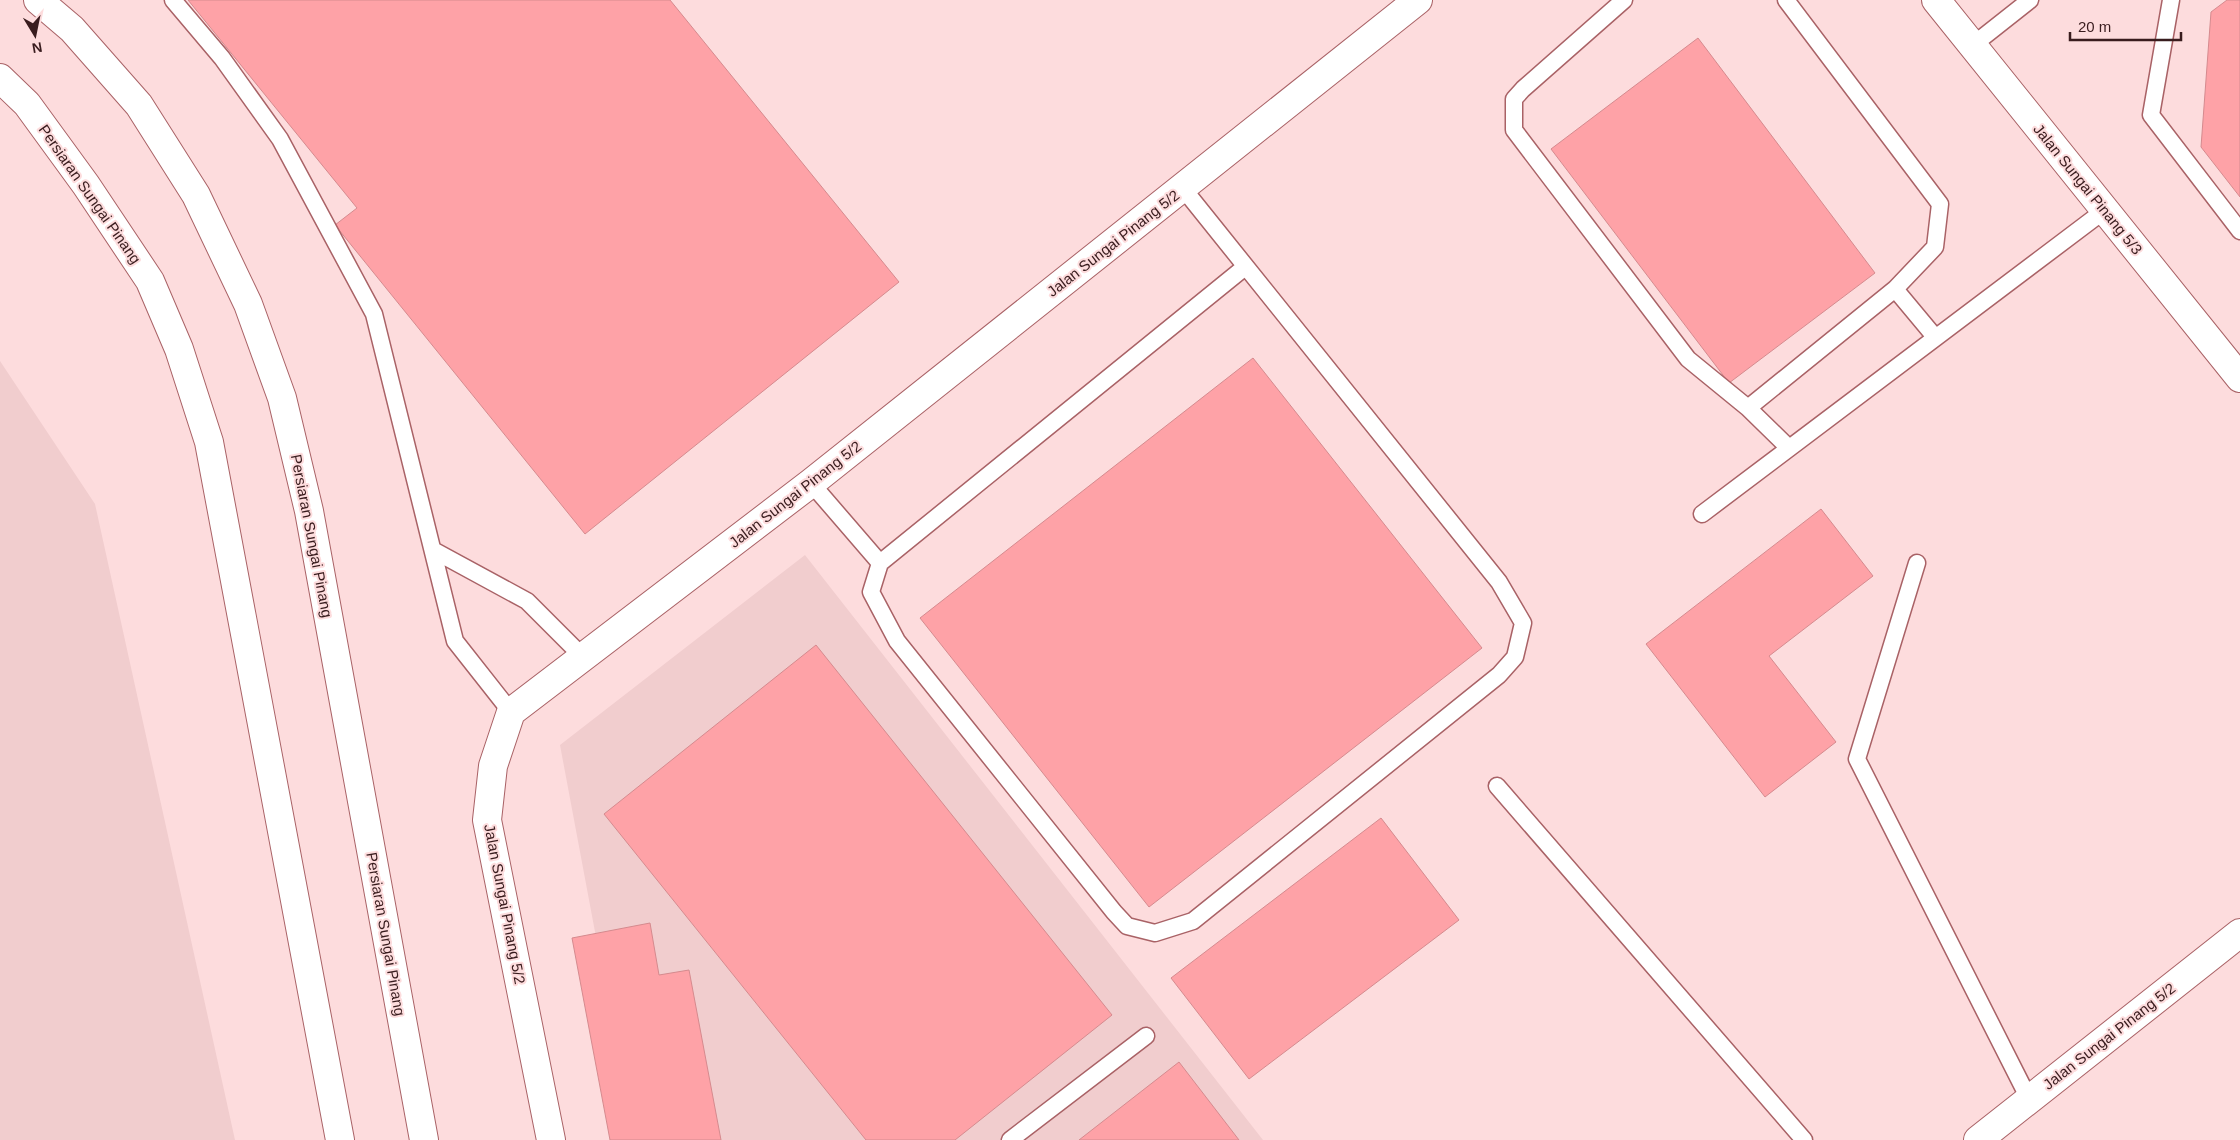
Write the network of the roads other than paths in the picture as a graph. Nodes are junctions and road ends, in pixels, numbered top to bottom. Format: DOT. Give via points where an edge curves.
graph roads {
  1 [pos="38,0"];
  2 [pos="173,0"];
  3 [pos="1418,0"];
  4 [pos="1624,0"];
  5 [pos="1786,0"];
  6 [pos="1936,0"];
  7 [pos="2030,0"];
  8 [pos="2171,0"];
  9 [pos="1973,45"];
  10 [pos="0,78"];
  11 [pos="1182,188"];
  12 [pos="2105,210"];
  13 [pos="2240,231"];
  14 [pos="1245,266"];
  15 [pos="1895,289"];
  16 [pos="1935,337"];
  17 [pos="2240,378"];
  18 [pos="1748,408"];
  19 [pos="1789,448"];
  20 [pos="811,483"];
  21 [pos="1702,514"];
  22 [pos="433,550"];
  23 [pos="880,563"];
  24 [pos="1916,563"];
  25 [pos="583,657"];
  26 [pos="511,712"];
  27 [pos="1498,786"];
  28 [pos="2240,933"];
  29 [pos="1146,1036"];
  30 [pos="2029,1099"];
  31 [pos="340,1140"];
  32 [pos="424,1140"];
  33 [pos="551,1140"];
  34 [pos="1010,1140"];
  35 [pos="1804,1140"];
  36 [pos="1978,1140"];
  1 -- 32 [label="street, Persiaran Sungai Pinang" via="72,29 139,105 196,196 248,304 282,398 309,511"];
  2 -- 22 [label="lane" via="222,58 280,139 374,314"];
  3 -- 11 [label="street, Jalan Sungai Pinang 5/2"];
  4 -- 18 [label="lane" via="1523,88 1514,100 1514,130 1688,359"];
  5 -- 15 [label="lane" via="1940,204 1935,247"];
  6 -- 9 [label="street, Jalan Sungai Pinang 5/3"];
  7 -- 9 [label="lane"];
  8 -- 13 [label="lane" via="2151,115"];
  9 -- 12 [label="street, Jalan Sungai Pinang 5/3"];
  10 -- 31 [label="street, Persiaran Sungai Pinang" via="27,104 150,281 179,349 209,442"];
  11 -- 14 [label="lane"];
  11 -- 20 [label="street, Jalan Sungai Pinang 5/2"];
  12 -- 16 [label="lane"];
  12 -- 17 [label="street, Jalan Sungai Pinang 5/3"];
  14 -- 23 [label="lane"];
  14 -- 23 [label="lane" via="1499,582 1514,606 1524,623 1515,657 1492,681 1193,921 1155,933 1127,926 1114,912 897,641 871,592"];
  15 -- 16 [label="lane"];
  15 -- 18 [label="lane"];
  16 -- 19 [label="lane"];
  18 -- 19 [label="lane"];
  19 -- 21 [label="lane"];
  20 -- 23 [label="lane"];
  20 -- 25 [label="street, Jalan Sungai Pinang 5/2"];
  22 -- 25 [label="lane" via="527,601"];
  22 -- 26 [label="lane" via="455,641"];
  24 -- 30 [label="lane" via="1857,759"];
  25 -- 26 [label="street, Jalan Sungai Pinang 5/2"];
  26 -- 33 [label="street, Jalan Sungai Pinang 5/2" via="493,766 487,820"];
  27 -- 35 [label="lane"];
  28 -- 30 [label="street, Jalan Sungai Pinang 5/2"];
  29 -- 34 [label="lane"];
  30 -- 36 [label="street, Jalan Sungai Pinang 5/2"];
}
